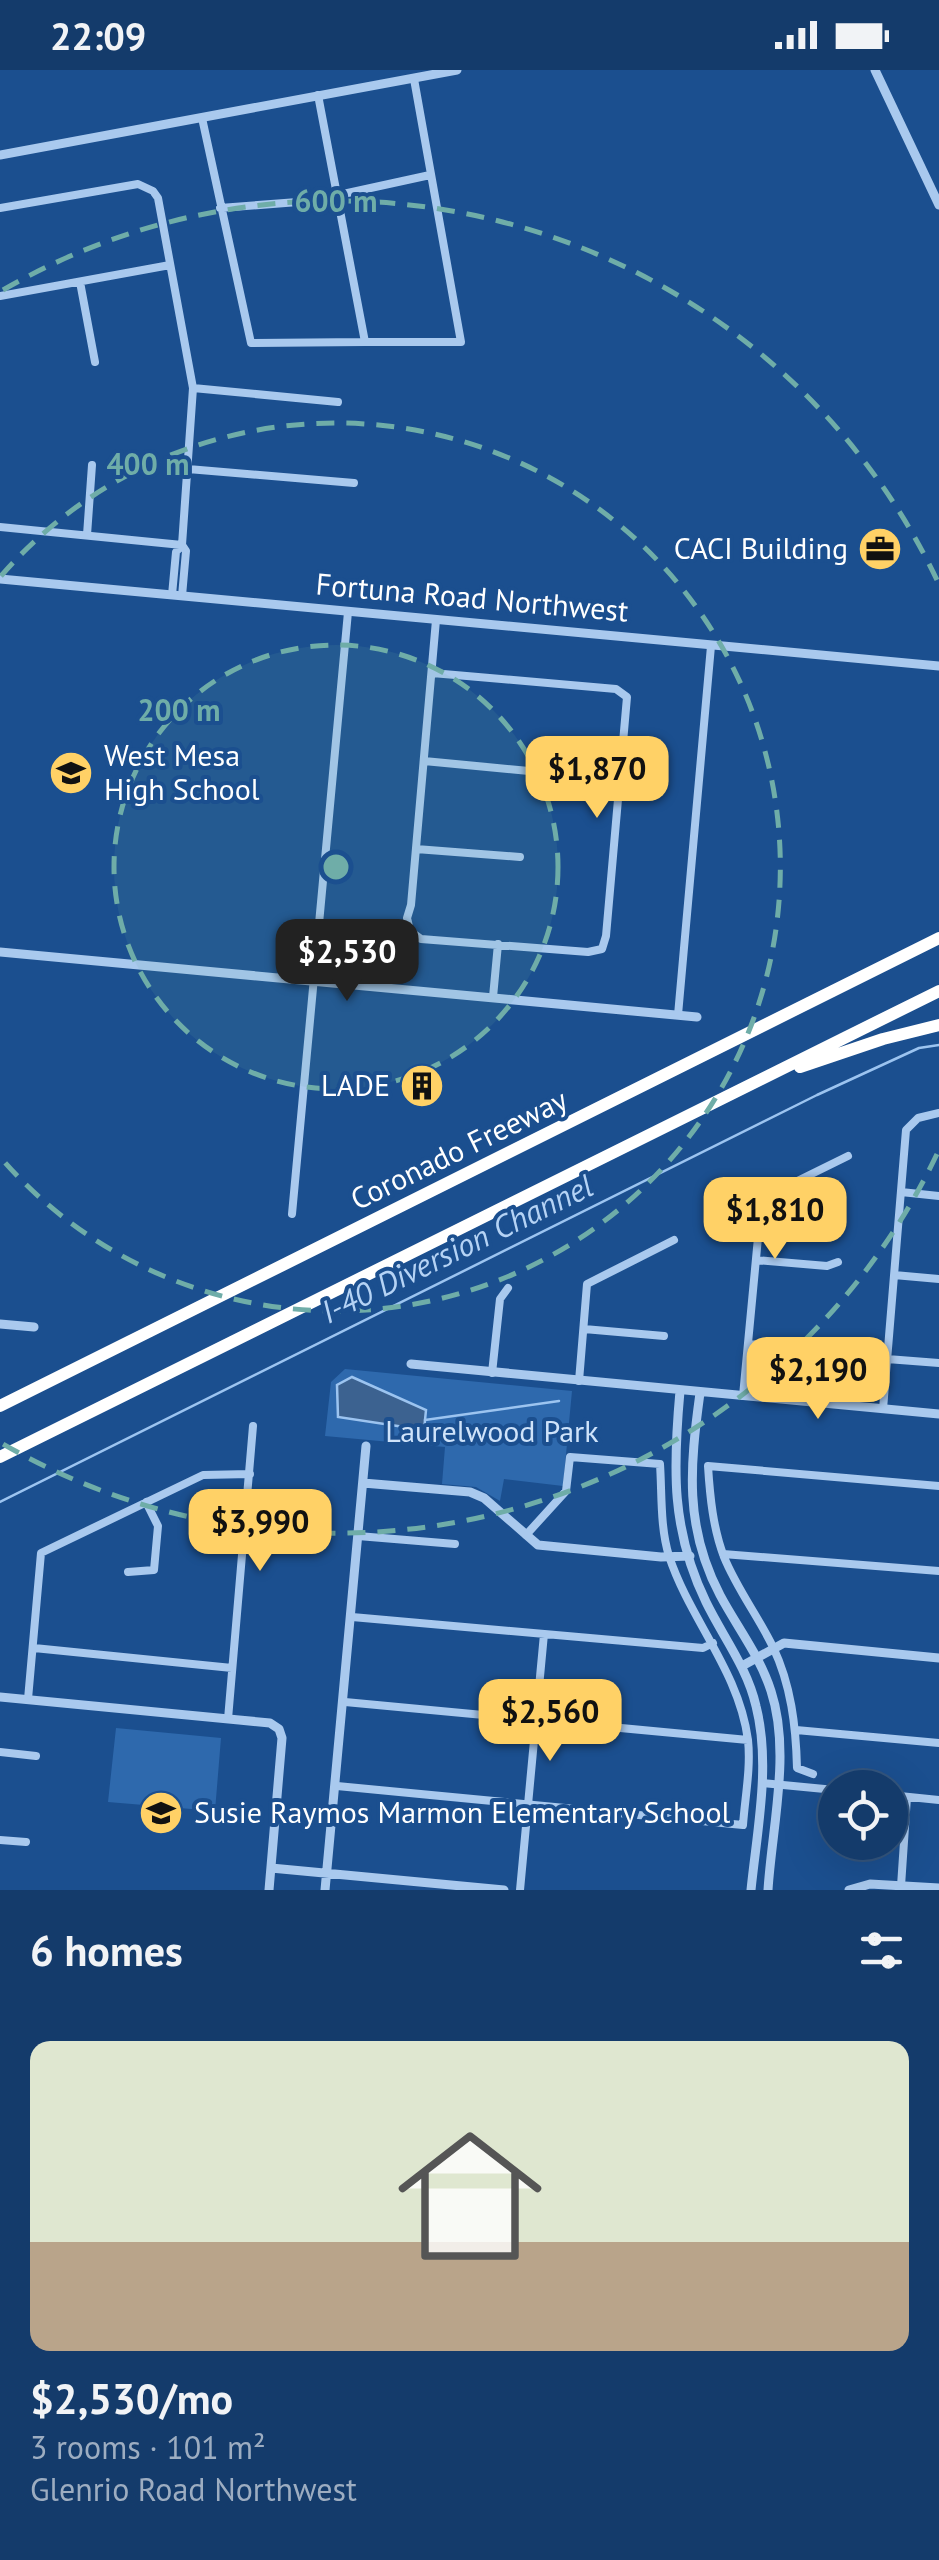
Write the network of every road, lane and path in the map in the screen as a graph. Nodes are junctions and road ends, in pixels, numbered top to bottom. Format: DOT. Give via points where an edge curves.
graph roads {
  1 [pos="458,70"];
  2 [pos="875,70"];
  3 [pos="414,79"];
  4 [pos="318,96"];
  5 [pos="202,118"];
  6 [pos="0,155"];
  7 [pos="430,175"];
  8 [pos="337,193"];
  9 [pos="939,204"];
  10 [pos="0,208"];
  11 [pos="220,208"];
  12 [pos="170,266"];
  13 [pos="80,282"];
  14 [pos="0,296"];
  15 [pos="365,342"];
  16 [pos="95,362"];
  17 [pos="193,388"];
  18 [pos="338,402"];
  19 [pos="92,465"];
  20 [pos="188,469"];
  21 [pos="354,483"];
  22 [pos="0,527"];
  23 [pos="87,535"];
  24 [pos="182,545"];
  25 [pos="0,579"];
  26 [pos="177,595"];
  27 [pos="348,612"];
  28 [pos="436,620"];
  29 [pos="711,646"];
  30 [pos="939,666"];
  31 [pos="432,674"];
  32 [pos="424,761"];
  33 [pos="530,771"];
  34 [pos="416,849"];
  35 [pos="520,858"];
  36 [pos="939,938"];
  37 [pos="498,944"];
  38 [pos="0,952"];
  39 [pos="312,982"];
  40 [pos="939,991"];
  41 [pos="493,998"];
  42 [pos="678,1015"];
  43 [pos="697,1016"];
  44 [pos="939,1025"];
  45 [pos="751,1085"];
  46 [pos="939,1114"];
  47 [pos="848,1156"];
  48 [pos="901,1192"];
  49 [pos="939,1196"];
  50 [pos="292,1214"];
  51 [pos="674,1240"];
  52 [pos="756,1260"];
  53 [pos="838,1262"];
  54 [pos="894,1275"];
  55 [pos="939,1279"];
  56 [pos="508,1288"];
  57 [pos="0,1324"];
  58 [pos="34,1328"];
  59 [pos="584,1328"];
  60 [pos="664,1336"];
  61 [pos="748,1344"];
  62 [pos="830,1351"];
  63 [pos="887,1359"];
  64 [pos="939,1363"];
  65 [pos="412,1364"];
  66 [pos="492,1372"];
  67 [pos="579,1381"];
  68 [pos="680,1391"];
  69 [pos="700,1392"];
  70 [pos="744,1396"];
  71 [pos="0,1406"];
  72 [pos="883,1409"];
  73 [pos="939,1414"];
  74 [pos="253,1426"];
  75 [pos="366,1446"];
  76 [pos="0,1457"];
  77 [pos="250,1474"];
  78 [pos="363,1483"];
  79 [pos="939,1486"];
  80 [pos="146,1502"];
  81 [pos="526,1535"];
  82 [pos="358,1536"];
  83 [pos="455,1544"];
  84 [pos="702,1552"];
  85 [pos="723,1554"];
  86 [pos="688,1556"];
  87 [pos="670,1557"];
  88 [pos="939,1570"];
  89 [pos="128,1572"];
  90 [pos="352,1617"];
  91 [pos="544,1634"];
  92 [pos="713,1643"];
  93 [pos="34,1648"];
  94 [pos="773,1648"];
  95 [pos="756,1658"];
  96 [pos="939,1658"];
  97 [pos="742,1666"];
  98 [pos="232,1668"];
  99 [pos="0,1696"];
  100 [pos="28,1699"];
  101 [pos="345,1702"];
  102 [pos="228,1719"];
  103 [pos="535,1719"];
  104 [pos="796,1730"];
  105 [pos="748,1740"];
  106 [pos="939,1744"];
  107 [pos="0,1752"];
  108 [pos="36,1756"];
  109 [pos="812,1774"];
  110 [pos="762,1783"];
  111 [pos="776,1784"];
  112 [pos="337,1786"];
  113 [pos="818,1788"];
  114 [pos="908,1797"];
  115 [pos="939,1800"];
  116 [pos="527,1804"];
  117 [pos="0,1840"];
  118 [pos="26,1842"];
  119 [pos="902,1860"];
  120 [pos="271,1868"];
  121 [pos="328,1874"];
  122 [pos="900,1886"];
  123 [pos="939,1888"];
  124 [pos="269,1890"];
  125 [pos="325,1890"];
  126 [pos="504,1890"];
  127 [pos="520,1890"];
  128 [pos="752,1890"];
  129 [pos="768,1890"];
  130 [pos="848,1890"];
  1 -- 3 [label="street"];
  2 -- 9 [label="street"];
  3 -- 4 [label="street"];
  3 -- 7 [label="street"];
  4 -- 5 [label="street"];
  4 -- 8 [label="street"];
  5 -- 6 [label="street"];
  5 -- 11 [label="street"];
  7 -- 8 [label="street"];
  7 -- 15 [label="street" via="460,342"];
  8 -- 11 [label="street"];
  8 -- 15 [label="street"];
  10 -- 12 [label="street" via="145,186 158,198"];
  11 -- 15 [label="street" via="251,343"];
  12 -- 13 [label="street"];
  12 -- 17 [label="street"];
  13 -- 14 [label="street"];
  13 -- 16 [label="street"];
  17 -- 18 [label="street"];
  17 -- 20 [label="street"];
  19 -- 23 [label="street"];
  20 -- 21 [label="street"];
  20 -- 24 [label="street"];
  22 -- 23 [label="street"];
  23 -- 24 [label="street"];
  24 -- 26 [label="street" via="176,552"];
  25 -- 26 [label="street, Fortuna Road Northwest"];
  26 -- 27 [label="street, Fortuna Road Northwest"];
  27 -- 28 [label="street, Fortuna Road Northwest"];
  27 -- 39 [label="street"];
  28 -- 29 [label="street, Fortuna Road Northwest"];
  28 -- 31 [label="street"];
  29 -- 30 [label="street, Fortuna Road Northwest"];
  29 -- 42 [label="street"];
  31 -- 32 [label="street"];
  31 -- 37 [label="street" via="616,689 627,697 602,949"];
  32 -- 33 [label="street"];
  32 -- 34 [label="street"];
  34 -- 35 [label="street"];
  34 -- 37 [label="street" via="410,931 421,939"];
  36 -- 71 [label="highway, Coronado Freeway"];
  37 -- 41 [label="street"];
  38 -- 39 [label="street"];
  39 -- 41 [label="street"];
  39 -- 50 [label="street"];
  40 -- 45 [label="highway"];
  41 -- 42 [label="street"];
  42 -- 43 [label="street"];
  44 -- 45 [label="highway"];
  45 -- 76 [label="highway"];
  46 -- 48 [label="street" via="918,1118 906,1130"];
  47 -- 52 [label="street" via="766,1199"];
  48 -- 49 [label="street"];
  48 -- 54 [label="street"];
  51 -- 59 [label="street" via="587,1284"];
  52 -- 53 [label="street"];
  52 -- 61 [label="street"];
  54 -- 55 [label="street"];
  54 -- 63 [label="street"];
  56 -- 66 [label="street" via="500,1299"];
  57 -- 58 [label="street"];
  59 -- 60 [label="street"];
  59 -- 67 [label="street"];
  61 -- 62 [label="street"];
  61 -- 70 [label="street"];
  63 -- 64 [label="street"];
  63 -- 72 [label="street"];
  65 -- 66 [label="street"];
  66 -- 67 [label="street"];
  67 -- 68 [label="street"];
  68 -- 69 [label="street"];
  68 -- 86 [label="street" via="674,1484"];
  69 -- 70 [label="street"];
  69 -- 84 [label="street" via="691,1502"];
  70 -- 72 [label="street"];
  72 -- 73 [label="street"];
  74 -- 77 [label="street"];
  75 -- 78 [label="street"];
  77 -- 80 [label="street" via="203,1474"];
  77 -- 98 [label="street"];
  78 -- 81 [label="street" via="470,1492"];
  78 -- 82 [label="street"];
  79 -- 85 [label="street" via="708,1466"];
  80 -- 89 [label="street" via="158,1526 154,1570"];
  80 -- 93 [label="street" via="41,1553"];
  81 -- 87 [label="street" via="538,1546"];
  81 -- 87 [label="street" via="566,1490 570,1456 660,1464"];
  82 -- 83 [label="street"];
  82 -- 90 [label="street"];
  84 -- 86 [label="street"];
  84 -- 95 [label="street"];
  85 -- 88 [label="street"];
  85 -- 94 [label="street"];
  86 -- 87 [label="street"];
  86 -- 97 [label="street"];
  87 -- 92 [label="street"];
  90 -- 91 [label="street"];
  90 -- 101 [label="street"];
  91 -- 92 [label="street" via="703,1648"];
  91 -- 103 [label="street"];
  92 -- 105 [label="street"];
  93 -- 98 [label="street"];
  93 -- 100 [label="street"];
  94 -- 95 [label="street"];
  94 -- 96 [label="street" via="784,1643"];
  94 -- 104 [label="street"];
  95 -- 97 [label="street"];
  95 -- 111 [label="street" via="772,1692"];
  97 -- 110 [label="street" via="762,1740"];
  98 -- 102 [label="street"];
  99 -- 100 [label="street"];
  100 -- 102 [label="street"];
  101 -- 103 [label="street"];
  101 -- 112 [label="street"];
  102 -- 120 [label="street" via="280,1729"];
  103 -- 105 [label="street"];
  103 -- 116 [label="street"];
  104 -- 106 [label="street"];
  104 -- 109 [label="street" via="797,1768"];
  105 -- 116 [label="street" via="743,1825"];
  107 -- 108 [label="street"];
  110 -- 111 [label="street"];
  110 -- 128 [label="street"];
  111 -- 113 [label="street"];
  111 -- 129 [label="street"];
  112 -- 116 [label="street"];
  112 -- 121 [label="street"];
  114 -- 115 [label="street"];
  116 -- 127 [label="street"];
  117 -- 118 [label="street"];
  119 -- 122 [label="street"];
  120 -- 121 [label="street"];
  120 -- 124 [label="street"];
  121 -- 125 [label="street"];
  121 -- 126 [label="street"];
  122 -- 123 [label="street"];
  122 -- 130 [label="street"];
}
